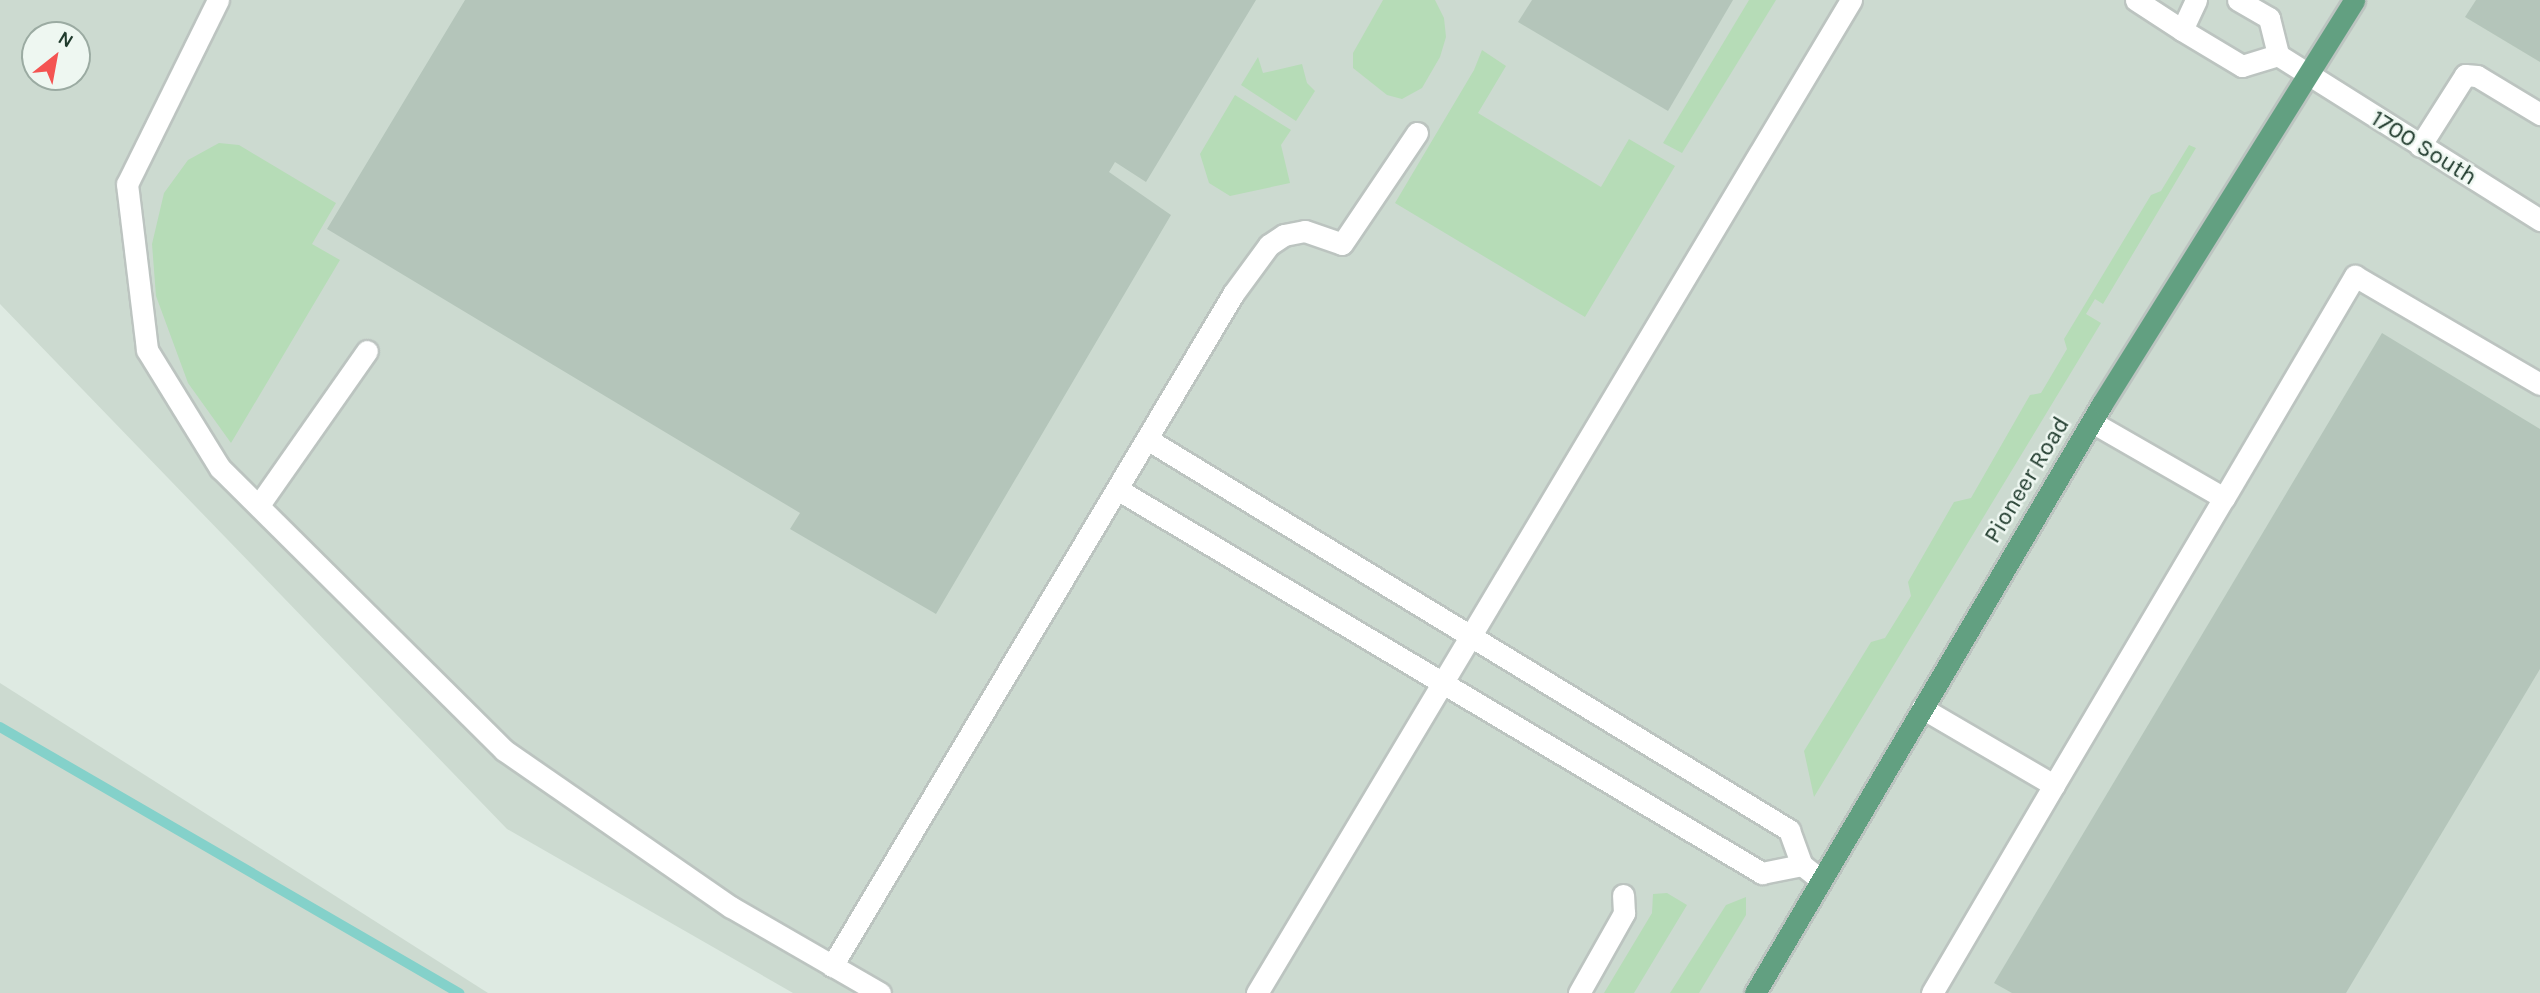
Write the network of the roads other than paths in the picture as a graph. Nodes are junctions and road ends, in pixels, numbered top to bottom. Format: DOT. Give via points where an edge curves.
graph roads {
  1 [pos="218,0"];
  2 [pos="1852,0"];
  3 [pos="2136,0"];
  4 [pos="2196,0"];
  5 [pos="2238,0"];
  6 [pos="2354,0"];
  7 [pos="2182,30"];
  8 [pos="2278,55"];
  9 [pos="2309,75"];
  10 [pos="2540,114"];
  11 [pos="1417,133"];
  12 [pos="2420,146"];
  13 [pos="2540,220"];
  14 [pos="367,351"];
  15 [pos="2540,384"];
  16 [pos="2092,422"];
  17 [pos="1147,439"];
  18 [pos="1117,489"];
  19 [pos="2224,498"];
  20 [pos="259,505"];
  21 [pos="1472,635"];
  22 [pos="1443,682"];
  23 [pos="1922,708"];
  24 [pos="2054,785"];
  25 [pos="1801,865"];
  26 [pos="1821,880"];
  27 [pos="1623,895"];
  28 [pos="832,966"];
  29 [pos="880,993"];
  30 [pos="1257,993"];
  31 [pos="1579,993"];
  32 [pos="1755,993"];
  33 [pos="1932,993"];
  1 -- 20 [label="street" via="127,184 147,350 220,468"];
  2 -- 21 [label="street"];
  3 -- 7 [label="street"];
  4 -- 7 [label="street"];
  5 -- 8 [label="street" via="2269,18"];
  6 -- 9 [label="main road, Pioneer Road"];
  7 -- 8 [label="street" via="2242,66"];
  8 -- 9 [label="street, 1700 South"];
  9 -- 12 [label="street, 1700 South"];
  9 -- 16 [label="main road, Pioneer Road" via="2259,146"];
  10 -- 12 [label="street" via="2477,76 2465,75"];
  11 -- 17 [label="street" via="1342,244 1305,231 1284,235 1269,245 1233,294"];
  12 -- 13 [label="street, 1700 South"];
  14 -- 20 [label="street"];
  15 -- 19 [label="street" via="2355,275"];
  16 -- 19 [label="street"];
  16 -- 23 [label="main road, Pioneer Road"];
  17 -- 18 [label="street"];
  17 -- 21 [label="street"];
  18 -- 22 [label="street"];
  18 -- 28 [label="street"];
  19 -- 24 [label="street"];
  20 -- 28 [label="street" via="505,750 731,907"];
  21 -- 22 [label="street"];
  21 -- 25 [label="street" via="1789,830"];
  22 -- 25 [label="street" via="1762,873"];
  22 -- 30 [label="street"];
  23 -- 24 [label="street"];
  23 -- 26 [label="main road, Pioneer Road"];
  24 -- 33 [label="street"];
  25 -- 26 [label="street"];
  26 -- 32 [label="main road, Pioneer Road"];
  27 -- 31 [label="street" via="1624,913"];
  28 -- 29 [label="street"];
}
